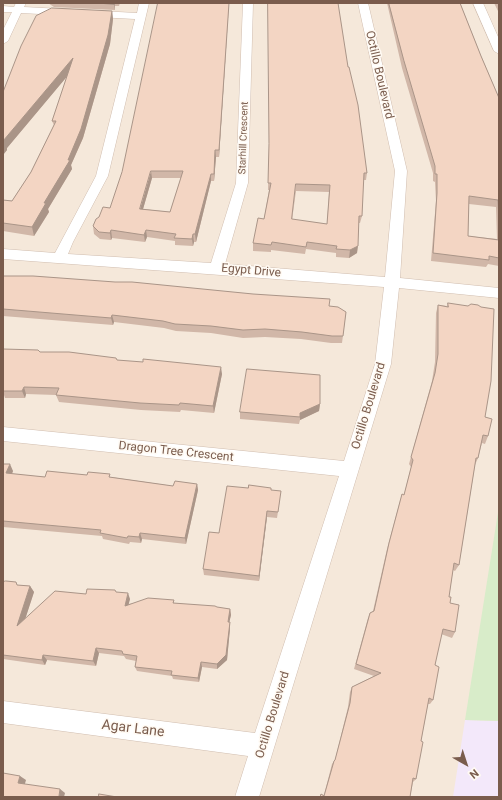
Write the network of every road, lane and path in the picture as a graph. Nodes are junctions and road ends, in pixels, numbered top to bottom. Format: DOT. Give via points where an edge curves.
graph roads {
  1 [pos="144,3"];
  2 [pos="248,3"];
  3 [pos="363,3"];
  4 [pos="478,3"];
  5 [pos="3,10"];
  6 [pos="18,10"];
  7 [pos="140,16"];
  8 [pos="3,41"];
  9 [pos="499,51"];
  10 [pos="3,254"];
  11 [pos="60,257"];
  12 [pos="216,268"];
  13 [pos="392,283"];
  14 [pos="499,293"];
  15 [pos="3,434"];
  16 [pos="350,469"];
  17 [pos="3,712"];
  18 [pos="263,746"];
  19 [pos="247,797"];
  1 -- 7 [label="street"];
  2 -- 12 [label="street, Starhill Crescent" via="242,183"];
  3 -- 13 [label="street, Octillo Boulevard" via="401,171"];
  4 -- 9 [label="street"];
  5 -- 6 [label="street"];
  6 -- 7 [label="street"];
  6 -- 8 [label="street"];
  7 -- 11 [label="street" via="102,176"];
  10 -- 11 [label="street, Egypt Drive"];
  11 -- 12 [label="street, Egypt Drive"];
  12 -- 13 [label="street, Egypt Drive"];
  13 -- 14 [label="street, Egypt Drive"];
  13 -- 16 [label="street, Octillo Boulevard" via="383,364"];
  15 -- 16 [label="street, Dragon Tree Crescent"];
  16 -- 18 [label="street, Octillo Boulevard"];
  17 -- 18 [label="street, Agar Lane"];
  18 -- 19 [label="street, Octillo Boulevard"];
}
